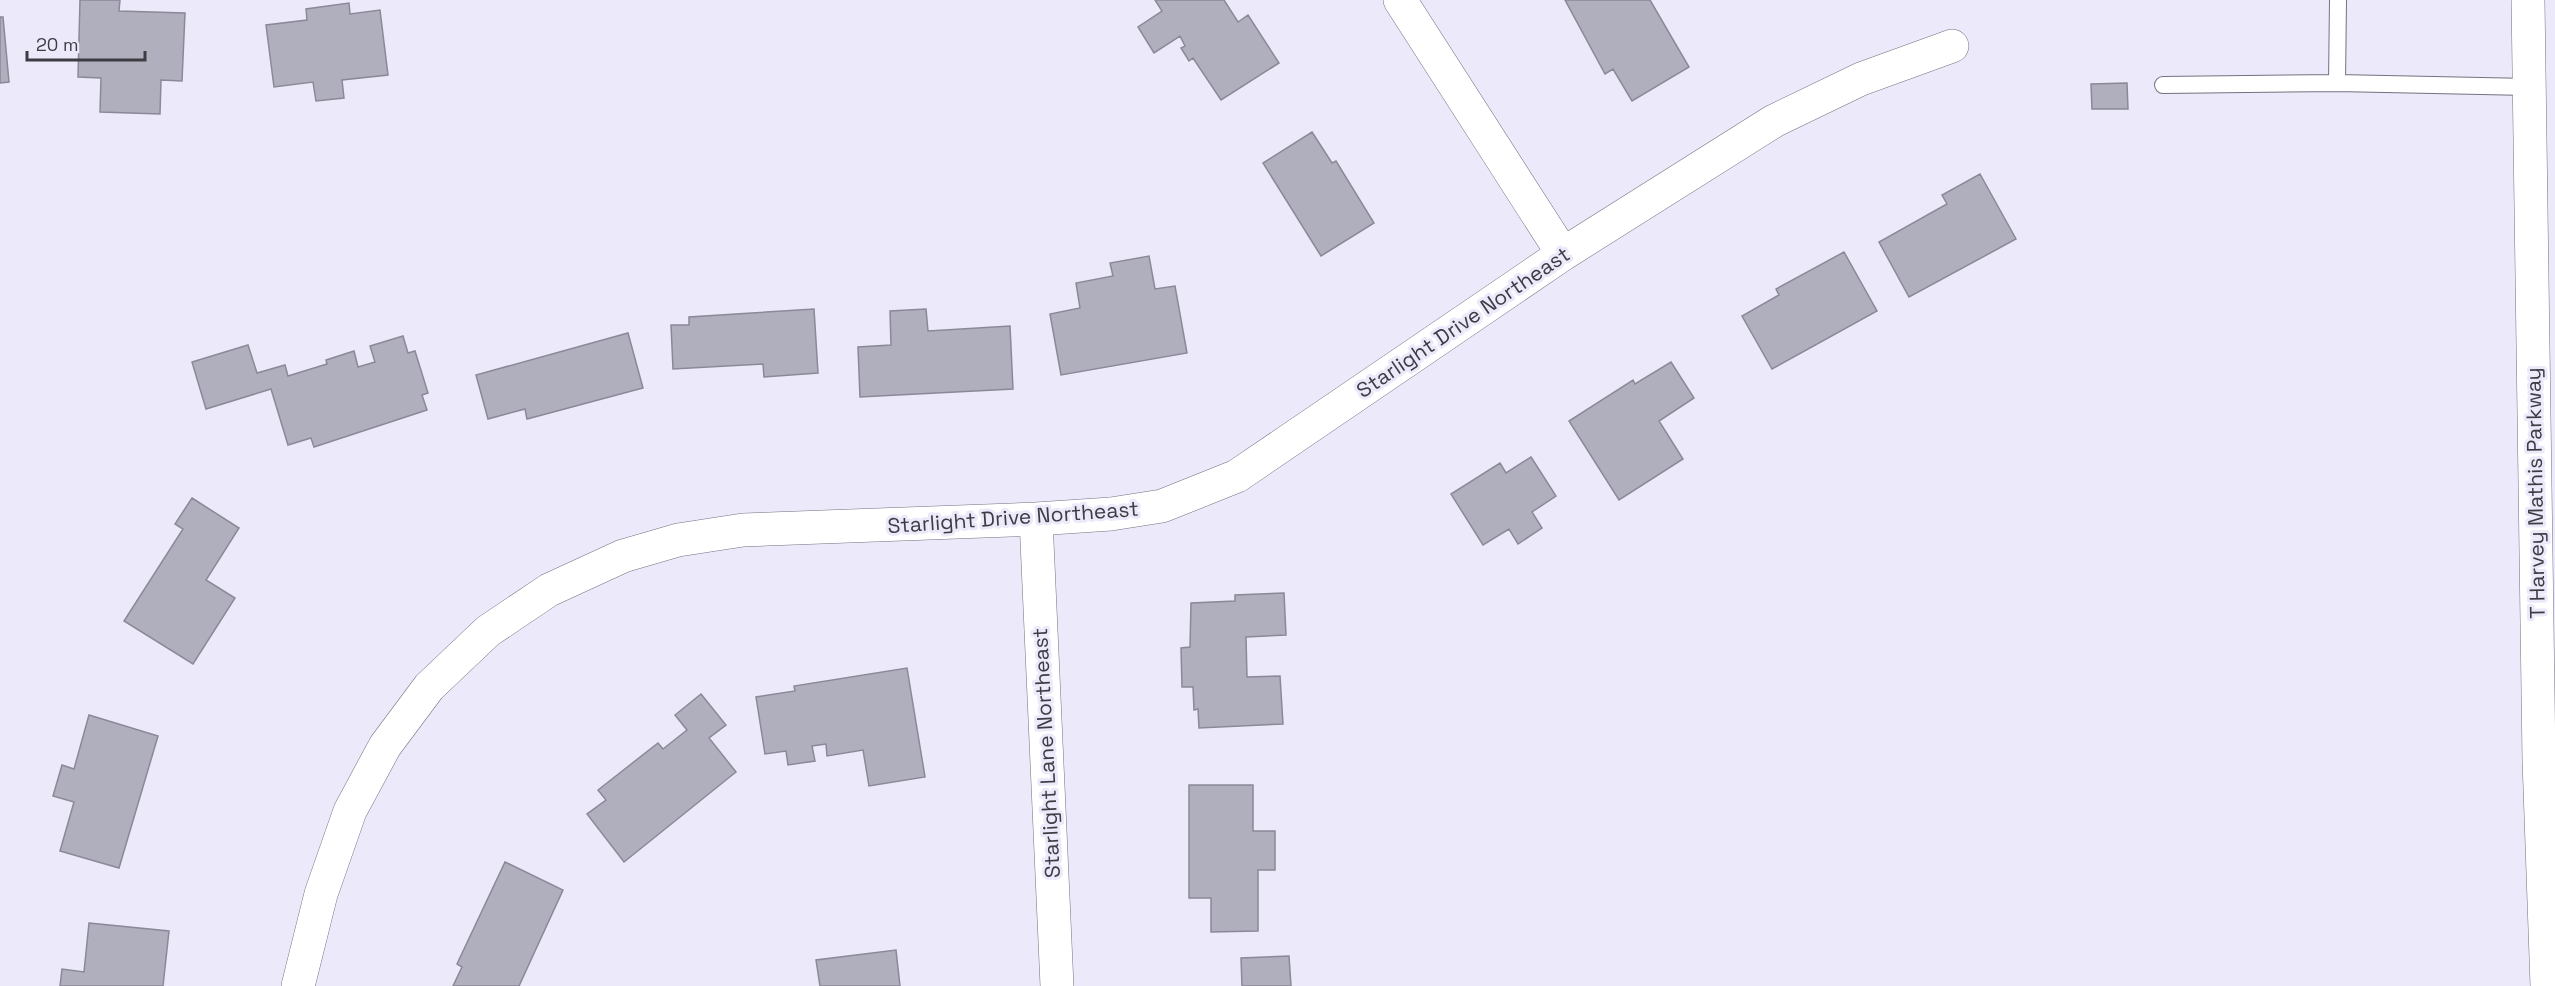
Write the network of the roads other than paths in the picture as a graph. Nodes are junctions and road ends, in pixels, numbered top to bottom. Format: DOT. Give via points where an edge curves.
graph roads {
  1 [pos="1400,0"];
  2 [pos="2338,0"];
  3 [pos="2528,0"];
  4 [pos="1952,46"];
  5 [pos="2337,83"];
  6 [pos="2163,85"];
  7 [pos="2529,87"];
  8 [pos="1563,254"];
  9 [pos="1036,519"];
  10 [pos="298,986"];
  11 [pos="1057,986"];
  12 [pos="2547,986"];
  1 -- 8 [label="main road"];
  2 -- 5 [label="lane"];
  3 -- 7 [label="main road, T Harvey Mathis Parkway"];
  4 -- 8 [label="main road, Starlight Drive Northeast" via="1861,79 1774,121"];
  5 -- 6 [label="lane"];
  5 -- 7 [label="lane"];
  7 -- 12 [label="main road, T Harvey Mathis Parkway" via="2539,748"];
  8 -- 9 [label="main road, Starlight Drive Northeast" via="1237,476 1162,506"];
  9 -- 10 [label="main road, Starlight Drive Northeast" via="722,533 678,540 623,556 549,590 488,631 429,687 385,746 350,811 321,894"];
  9 -- 11 [label="main road, Starlight Lane Northeast"];
}
